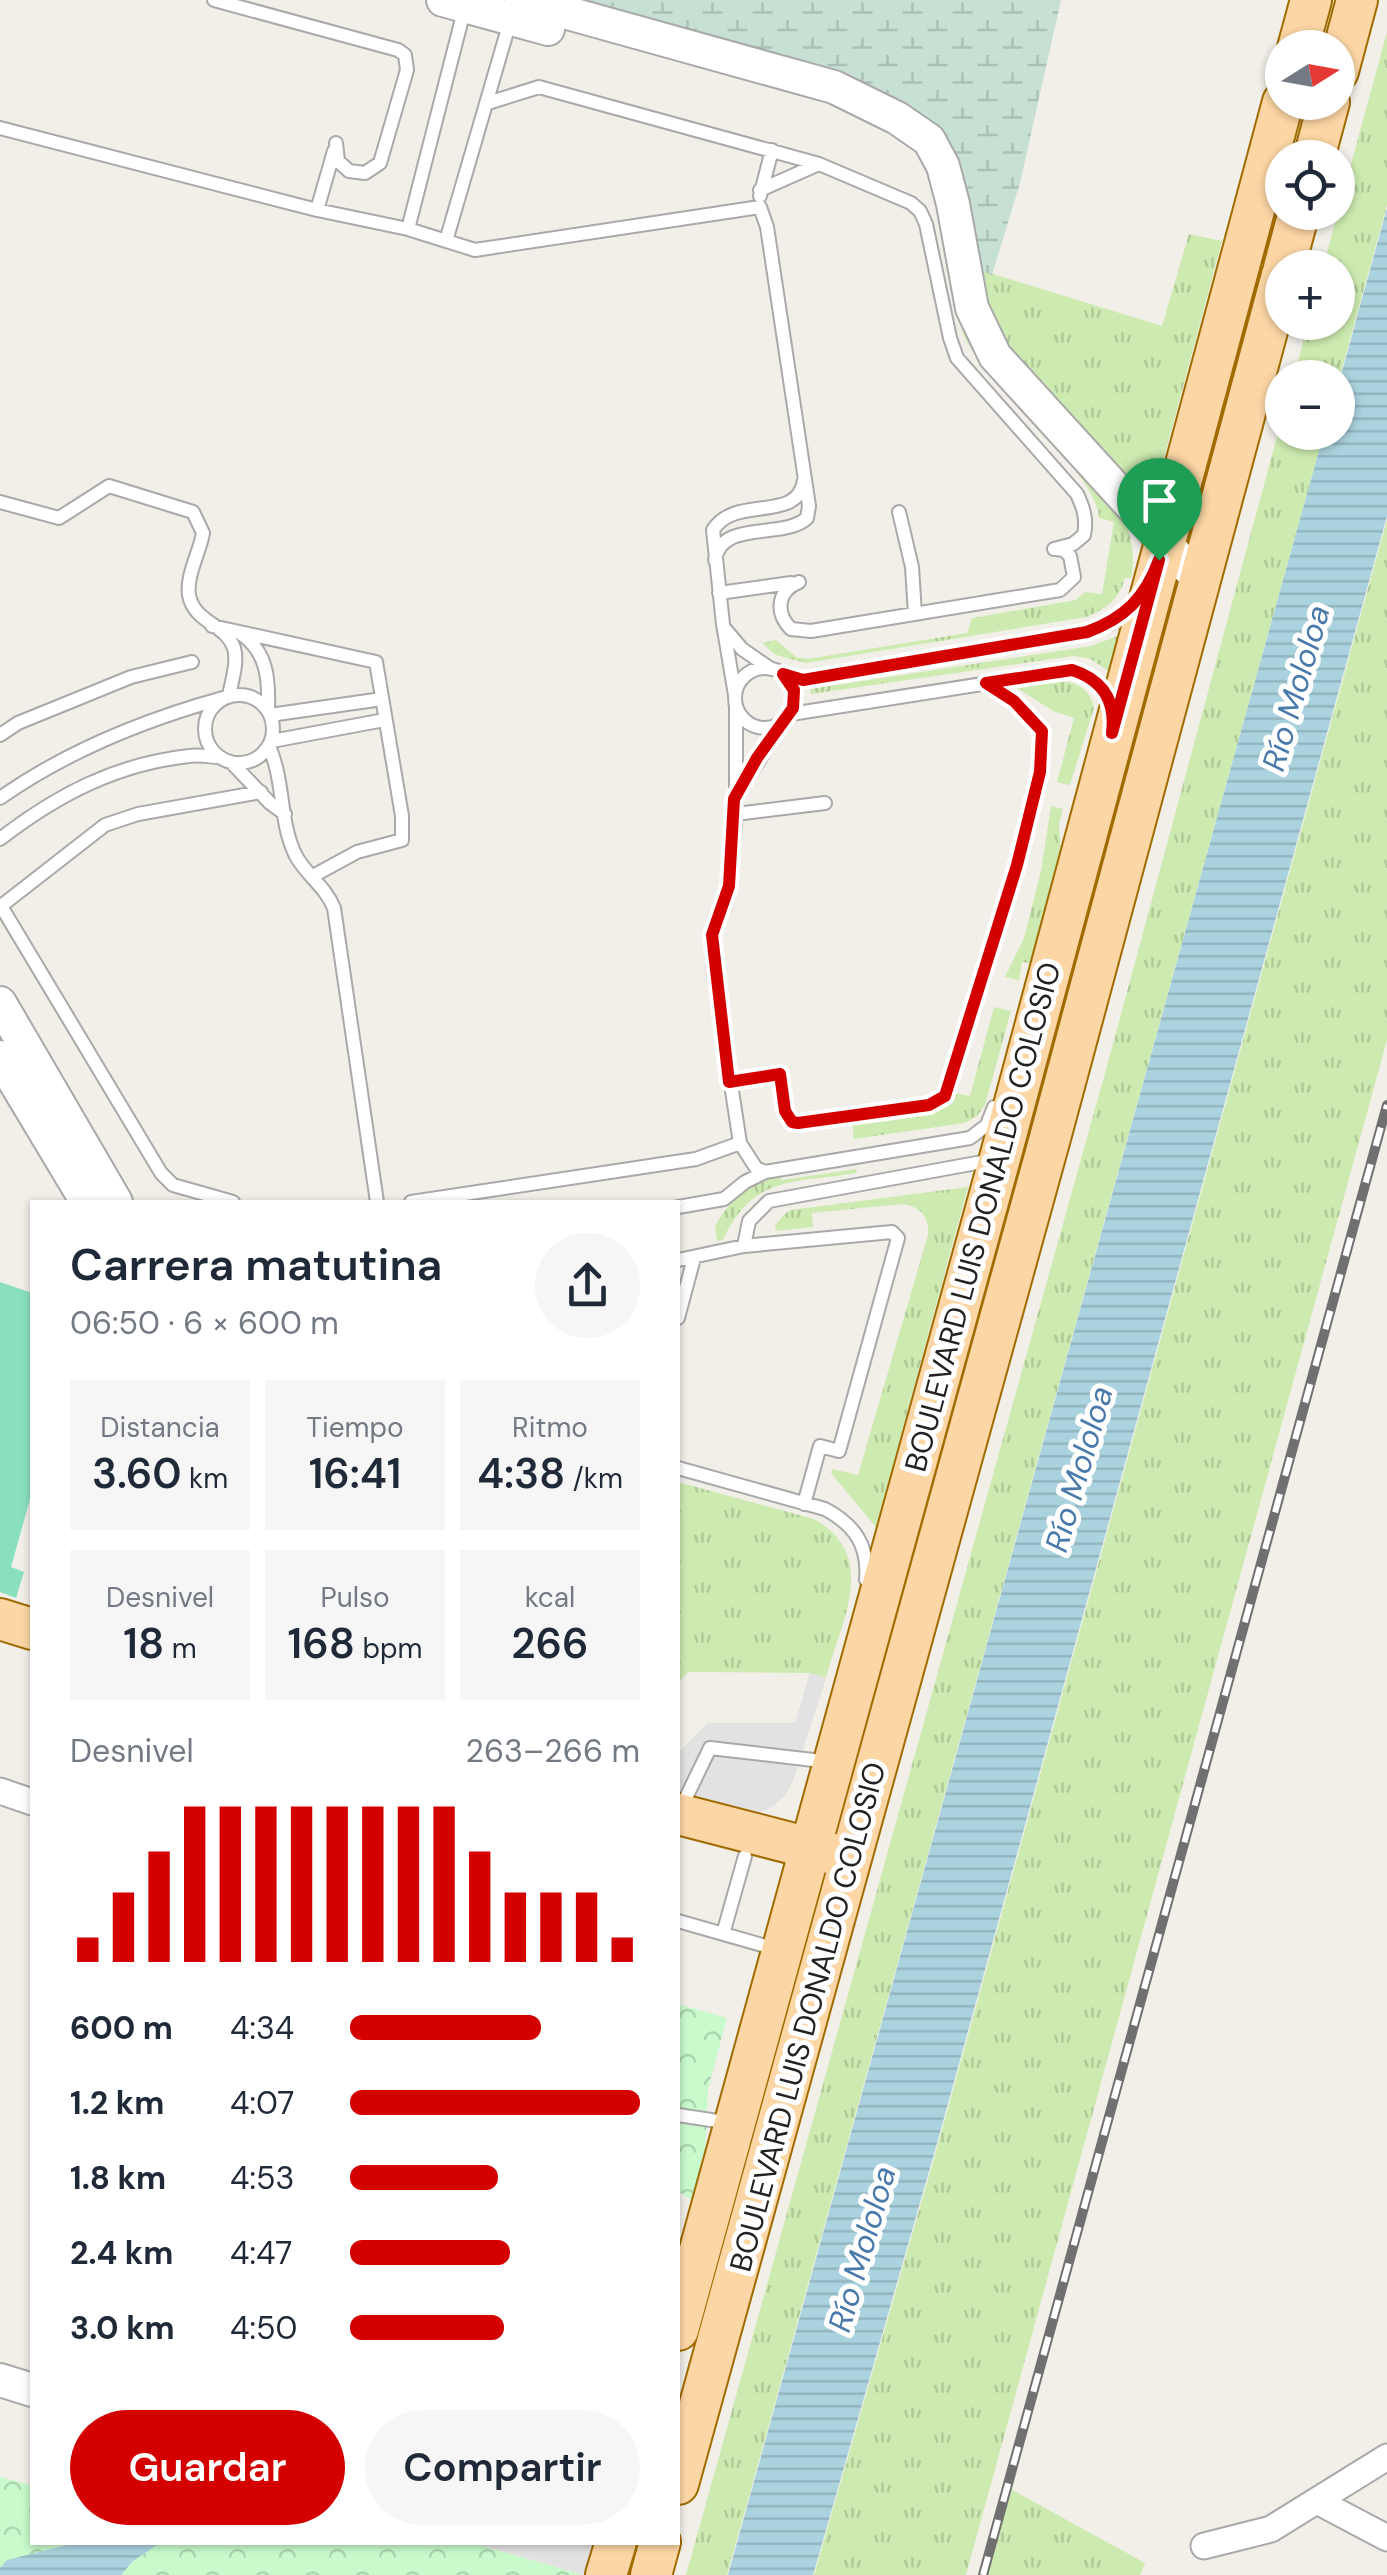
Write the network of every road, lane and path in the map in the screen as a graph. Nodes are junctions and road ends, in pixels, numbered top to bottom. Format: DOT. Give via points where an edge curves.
graph roads {
  1 [pos="214,0"];
  2 [pos="1311,0"];
  3 [pos="1357,0"];
  4 [pos="459,2"];
  5 [pos="516,6"];
  6 [pos="1303,30"];
  7 [pos="1349,30"];
  8 [pos="488,102"];
  9 [pos="1279,120"];
  10 [pos="0,128"];
  11 [pos="772,150"];
  12 [pos="818,164"];
  13 [pos="760,190"];
  14 [pos="760,207"];
  15 [pos="317,210"];
  16 [pos="408,229"];
  17 [pos="446,241"];
  18 [pos="1265,339"];
  19 [pos="805,477"];
  20 [pos="0,502"];
  21 [pos="899,512"];
  22 [pos="1162,551"];
  23 [pos="715,560"];
  24 [pos="1200,582"];
  25 [pos="719,593"];
  26 [pos="915,614"];
  27 [pos="723,624"];
  28 [pos="212,626"];
  29 [pos="238,631"];
  30 [pos="192,662"];
  31 [pos="777,672"];
  32 [pos="269,678"];
  33 [pos="986,683"];
  34 [pos="229,696"];
  35 [pos="375,700"];
  36 [pos="736,701"];
  37 [pos="269,712"];
  38 [pos="786,718"];
  39 [pos="379,720"];
  40 [pos="1112,733"];
  41 [pos="0,735"];
  42 [pos="270,744"];
  43 [pos="225,759"];
  44 [pos="261,792"];
  45 [pos="0,798"];
  46 [pos="734,799"];
  47 [pos="824,802"];
  48 [pos="285,814"];
  49 [pos="736,814"];
  50 [pos="0,839"];
  51 [pos="314,876"];
  52 [pos="1072,890"];
  53 [pos="0,1002"];
  54 [pos="0,1057"];
  55 [pos="729,1082"];
  56 [pos="996,1098"];
  57 [pos="1050,1138"];
  58 [pos="740,1143"];
  59 [pos="726,1150"];
  60 [pos="1000,1158"];
  61 [pos="760,1170"];
  62 [pos="85,1200"];
  63 [pos="115,1200"];
  64 [pos="226,1200"];
  65 [pos="377,1200"];
  66 [pos="424,1200"];
  67 [pos="680,1207"];
  68 [pos="744,1246"];
  69 [pos="694,1258"];
  70 [pos="680,1260"];
  71 [pos="680,1310"];
  72 [pos="680,1469"];
  73 [pos="954,1481"];
  74 [pos="804,1504"];
  75 [pos="862,1596"];
  76 [pos="0,1601"];
  77 [pos="30,1608"];
  78 [pos="0,1619"];
  79 [pos="30,1628"];
  80 [pos="833,1762"];
  81 [pos="0,1791"];
  82 [pos="30,1801"];
  83 [pos="680,1810"];
  84 [pos="680,1815"];
  85 [pos="680,1839"];
  86 [pos="744,1856"];
  87 [pos="806,1860"];
  88 [pos="848,1872"];
  89 [pos="680,1922"];
  90 [pos="723,1934"];
  91 [pos="781,1951"];
  92 [pos="680,2115"];
  93 [pos="734,2124"];
  94 [pos="684,2281"];
  95 [pos="680,2314"];
  96 [pos="0,2380"];
  97 [pos="30,2389"];
  98 [pos="1387,2457"];
  99 [pos="680,2477"];
  100 [pos="1318,2501"];
  101 [pos="1387,2538"];
  102 [pos="615,2545"];
  103 [pos="659,2545"];
  104 [pos="1204,2546"];
  105 [pos="606,2575"];
  106 [pos="650,2575"];
  1 -- 15 [label="lane" via="398,50 407,61 384,157 372,170 348,172 338,161 336,143"];
  2 -- 6 [label="main road"];
  3 -- 7 [label="main road"];
  4 -- 5 [label="street"];
  4 -- 16 [label="lane"];
  5 -- 8 [label="lane"];
  5 -- 22 [label="street" via="834,87 930,140 943,166 972,308 995,356"];
  8 -- 11 [label="lane" via="539,87"];
  8 -- 17 [label="lane"];
  9 -- 22 [label="main road, BOULEVARD LUIS DONALDO COLOSIO"];
  10 -- 15 [label="lane"];
  11 -- 12 [label="lane"];
  11 -- 13 [label="lane"];
  12 -- 13 [label="lane"];
  12 -- 26 [label="lane" via="920,210 957,358 1077,494 1086,516 1084,536 1054,549 1064,550 1073,565 1074,577 1060,590"];
  13 -- 14 [label="lane"];
  14 -- 17 [label="lane" via="490,250"];
  14 -- 19 [label="lane"];
  15 -- 16 [label="lane"];
  16 -- 17 [label="lane"];
  18 -- 24 [label="main road, BOULEVARD LUIS DONALDO COLOSIO"];
  19 -- 23 [label="lane" via="790,502 719,520"];
  19 -- 23 [label="lane" via="807,518 728,538"];
  20 -- 28 [label="lane" via="59,518 110,486 193,512 203,533 190,596"];
  21 -- 26 [label="lane"];
  22 -- 24 [label="street"];
  22 -- 31 [label="lane" via="1150,585 1133,606 1087,632 803,680"];
  22 -- 40 [label="main road, BOULEVARD LUIS DONALDO COLOSIO"];
  23 -- 25 [label="lane"];
  24 -- 57 [label="main road, BOULEVARD LUIS DONALDO COLOSIO"];
  25 -- 26 [label="lane" via="799,582 786,590 780,607 797,631"];
  25 -- 27 [label="lane"];
  27 -- 31 [label="lane" via="742,649"];
  27 -- 36 [label="lane"];
  28 -- 29 [label="lane"];
  28 -- 34 [label="lane" via="234,649"];
  29 -- 32 [label="lane" via="257,648"];
  29 -- 51 [label="lane" via="376,662 402,840 357,852"];
  30 -- 41 [label="lane" via="130,677"];
  31 -- 36 [label="lane" via="748,674"];
  31 -- 38 [label="lane" via="795,696"];
  32 -- 34 [label="lane"];
  32 -- 37 [label="lane"];
  33 -- 38 [label="lane"];
  33 -- 40 [label="lane" via="1072,670 1086,674 1110,697"];
  33 -- 55 [label="lane" via="1042,731 1040,772 945,1096 929,1105 798,1123 785,1111 780,1074"];
  34 -- 37 [label="lane" via="254,698"];
  34 -- 43 [label="lane" via="210,712 205,730"];
  34 -- 45 [label="lane" via="84,748"];
  35 -- 37 [label="lane"];
  36 -- 38 [label="lane" via="752,726 770,728"];
  36 -- 46 [label="lane"];
  37 -- 42 [label="lane"];
  38 -- 46 [label="lane"];
  39 -- 42 [label="lane"];
  40 -- 52 [label="main road, BOULEVARD LUIS DONALDO COLOSIO"];
  42 -- 43 [label="lane" via="244,763"];
  42 -- 48 [label="lane"];
  43 -- 44 [label="lane"];
  43 -- 50 [label="lane" via="188,756 125,768 70,790"];
  44 -- 48 [label="lane"];
  44 -- 64 [label="lane" via="105,825 1,906 161,1173 173,1184"];
  46 -- 49 [label="lane"];
  47 -- 49 [label="lane"];
  48 -- 51 [label="lane" via="298,859"];
  49 -- 55 [label="lane" via="729,886 712,935"];
  51 -- 65 [label="lane" via="334,908"];
  52 -- 57 [label="main road" via="1079,916 1022,1135 1034,1150"];
  52 -- 60 [label="main road, BOULEVARD LUIS DONALDO COLOSIO" via="1031,1006"];
  53 -- 63 [label="street"];
  54 -- 62 [label="street"];
  55 -- 58 [label="lane"];
  56 -- 61 [label="lane" via="986,1125 970,1138"];
  57 -- 73 [label="main road, BOULEVARD LUIS DONALDO COLOSIO"];
  58 -- 59 [label="lane"];
  58 -- 61 [label="lane"];
  59 -- 61 [label="lane"];
  59 -- 66 [label="lane"];
  60 -- 68 [label="lane" via="769,1201 749,1222"];
  60 -- 73 [label="main road" via="1014,1168 1020,1192 948,1452"];
  60 -- 80 [label="main road, BOULEVARD LUIS DONALDO COLOSIO" via="860,1632"];
  61 -- 67 [label="lane" via="724,1199"];
  68 -- 69 [label="lane"];
  68 -- 74 [label="lane" via="892,1232 898,1238 838,1451 820,1446"];
  69 -- 70 [label="lane"];
  69 -- 71 [label="lane"];
  72 -- 74 [label="lane"];
  73 -- 88 [label="main road, BOULEVARD LUIS DONALDO COLOSIO"];
  74 -- 75 [label="lane" via="855,1530 868,1564"];
  76 -- 77 [label="main road"];
  78 -- 79 [label="main road"];
  80 -- 83 [label="lane" via="710,1748"];
  80 -- 87 [label="main road, BOULEVARD LUIS DONALDO COLOSIO"];
  81 -- 82 [label="street"];
  84 -- 87 [label="main road"];
  85 -- 86 [label="main road"];
  86 -- 87 [label="main road"];
  86 -- 90 [label="lane"];
  87 -- 88 [label="main road"];
  87 -- 91 [label="main road, BOULEVARD LUIS DONALDO COLOSIO"];
  88 -- 99 [label="main road, BOULEVARD LUIS DONALDO COLOSIO"];
  89 -- 90 [label="lane"];
  90 -- 91 [label="lane"];
  91 -- 93 [label="main road, BOULEVARD LUIS DONALDO COLOSIO"];
  92 -- 93 [label="lane"];
  93 -- 94 [label="main road, BOULEVARD LUIS DONALDO COLOSIO"];
  94 -- 95 [label="main road, BOULEVARD LUIS DONALDO COLOSIO"];
  96 -- 97 [label="street"];
  98 -- 100 [label="street"];
  100 -- 101 [label="street"];
  100 -- 104 [label="street" via="1271,2530"];
  102 -- 105 [label="main road"];
  103 -- 106 [label="main road"];
}
